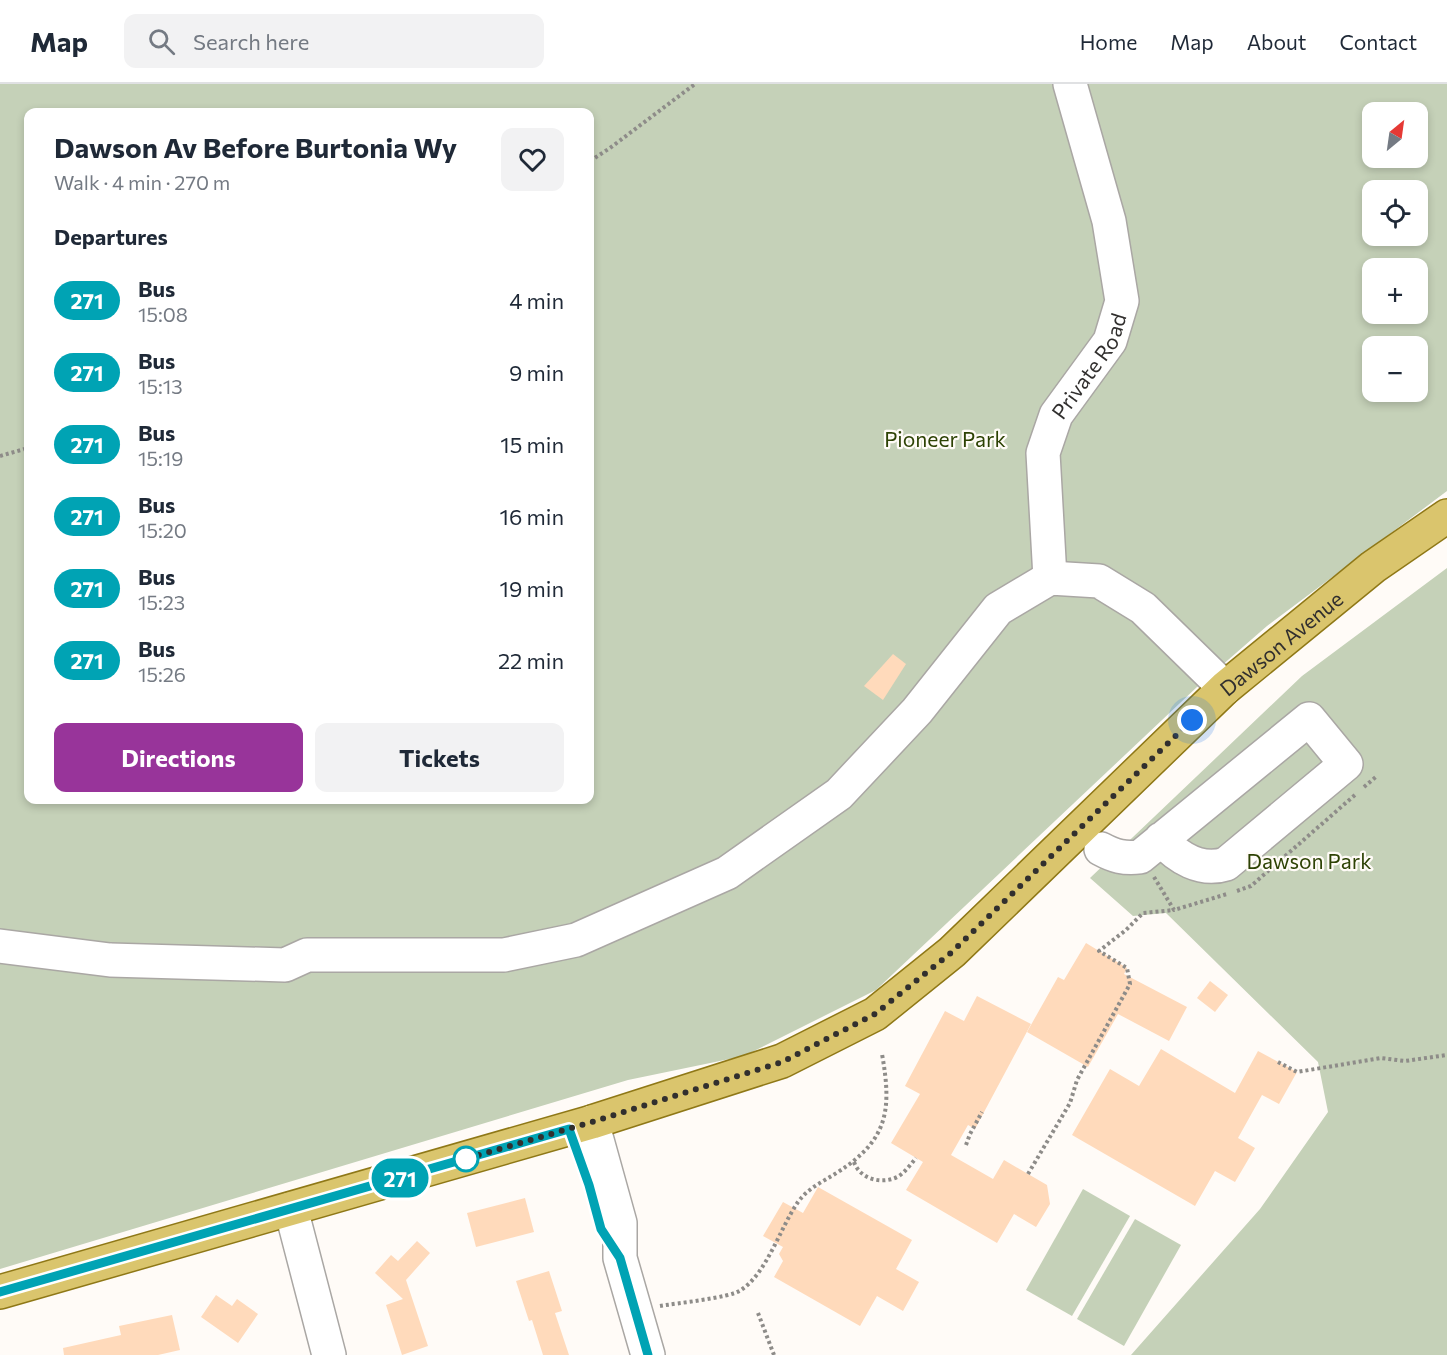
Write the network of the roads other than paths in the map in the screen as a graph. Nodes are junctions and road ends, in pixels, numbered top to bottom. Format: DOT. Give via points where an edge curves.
graph roads {
  1 [pos="1070,84"];
  2 [pos="1447,516"];
  3 [pos="1050,578"];
  4 [pos="1225,688"];
  5 [pos="1161,839"];
  6 [pos="1101,849"];
  7 [pos="0,945"];
  8 [pos="581,1126"];
  9 [pos="291,1209"];
  10 [pos="0,1292"];
  11 [pos="329,1355"];
  12 [pos="648,1355"];
  1 -- 3 [label="street, Private Road" via="1109,221 1122,301 1110,341 1056,415 1043,453"];
  2 -- 4 [label="main road, Dawson Avenue" via="1373,567"];
  3 -- 4 [label="street" via="1100,581 1143,608"];
  3 -- 7 [label="street" via="998,609 916,711 839,794 727,873 576,940 504,954 307,955 285,965 110,960"];
  4 -- 8 [label="main road, Dawson Avenue" via="952,952 875,1014 782,1062"];
  5 -- 5 [label="street" via="1309,719 1346,764 1226,864 1196,864"];
  5 -- 6 [label="street" via="1140,857 1127,859"];
  8 -- 9 [label="main road, Dawson Avenue"];
  8 -- 12 [label="street" via="620,1223 620,1258"];
  9 -- 10 [label="main road, Dawson Avenue"];
  9 -- 11 [label="street"];
}
